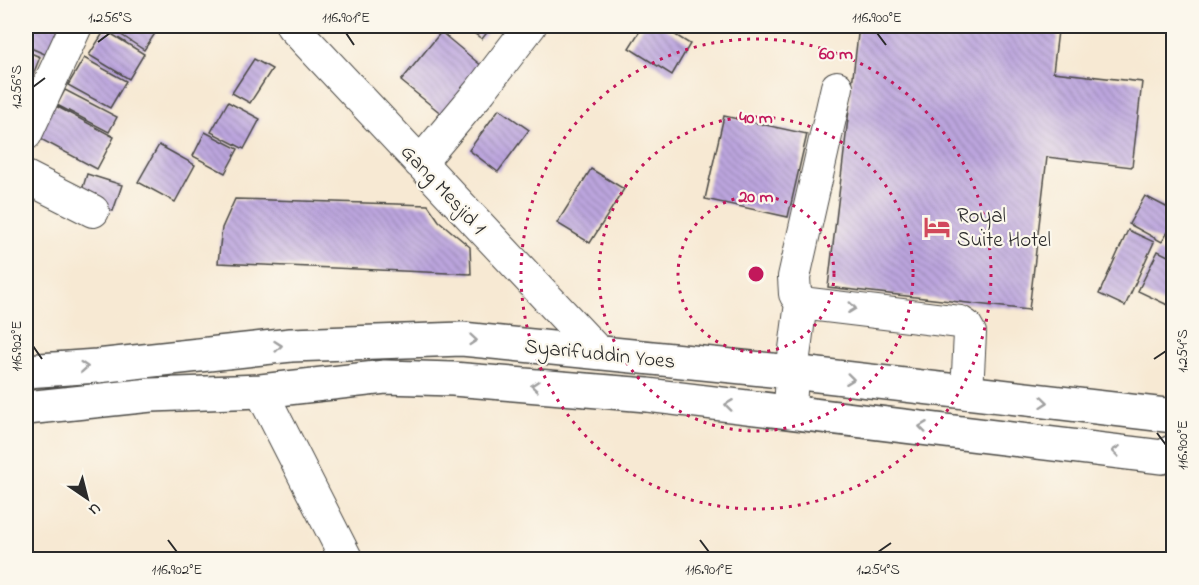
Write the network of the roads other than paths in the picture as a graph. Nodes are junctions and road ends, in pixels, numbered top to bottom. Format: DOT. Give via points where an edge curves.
graph roads {
  1 [pos="76,26"];
  2 [pos="292,26"];
  3 [pos="530,26"];
  4 [pos="837,87"];
  5 [pos="26,134"];
  6 [pos="420,163"];
  7 [pos="26,177"];
  8 [pos="93,211"];
  9 [pos="801,303"];
  10 [pos="598,352"];
  11 [pos="26,371"];
  12 [pos="792,372"];
  13 [pos="261,391"];
  14 [pos="967,393"];
  15 [pos="26,408"];
  16 [pos="790,411"];
  17 [pos="1173,416"];
  18 [pos="1173,452"];
  19 [pos="347,560"];
  1 -- 5 [label="street"];
  2 -- 6 [label="street, Gang Mesjid 1"];
  3 -- 6 [label="street"];
  4 -- 9 [label="street" via="794,277 795,294"];
  6 -- 10 [label="street, Gang Mesjid 1"];
  7 -- 8 [label="street"];
  9 -- 12 [label="street"];
  9 -- 14 [label="street, one-way" via="960,322 970,333"];
  11 -- 10 [label="highway, Syarifuddin Yoes, one-way" via="291,345 428,340 462,339"];
  10 -- 12 [label="highway, Syarifuddin Yoes"];
  12 -- 14 [label="highway, Syarifuddin Yoes, one-way"];
  12 -- 16 [label="street"];
  13 -- 15 [label="highway" via="151,395"];
  16 -- 13 [label="highway, one-way" via="453,379 385,377"];
  13 -- 19 [label="street"];
  14 -- 17 [label="highway, Syarifuddin Yoes, one-way"];
  18 -- 16 [label="highway, one-way" via="1162,457"];
}
